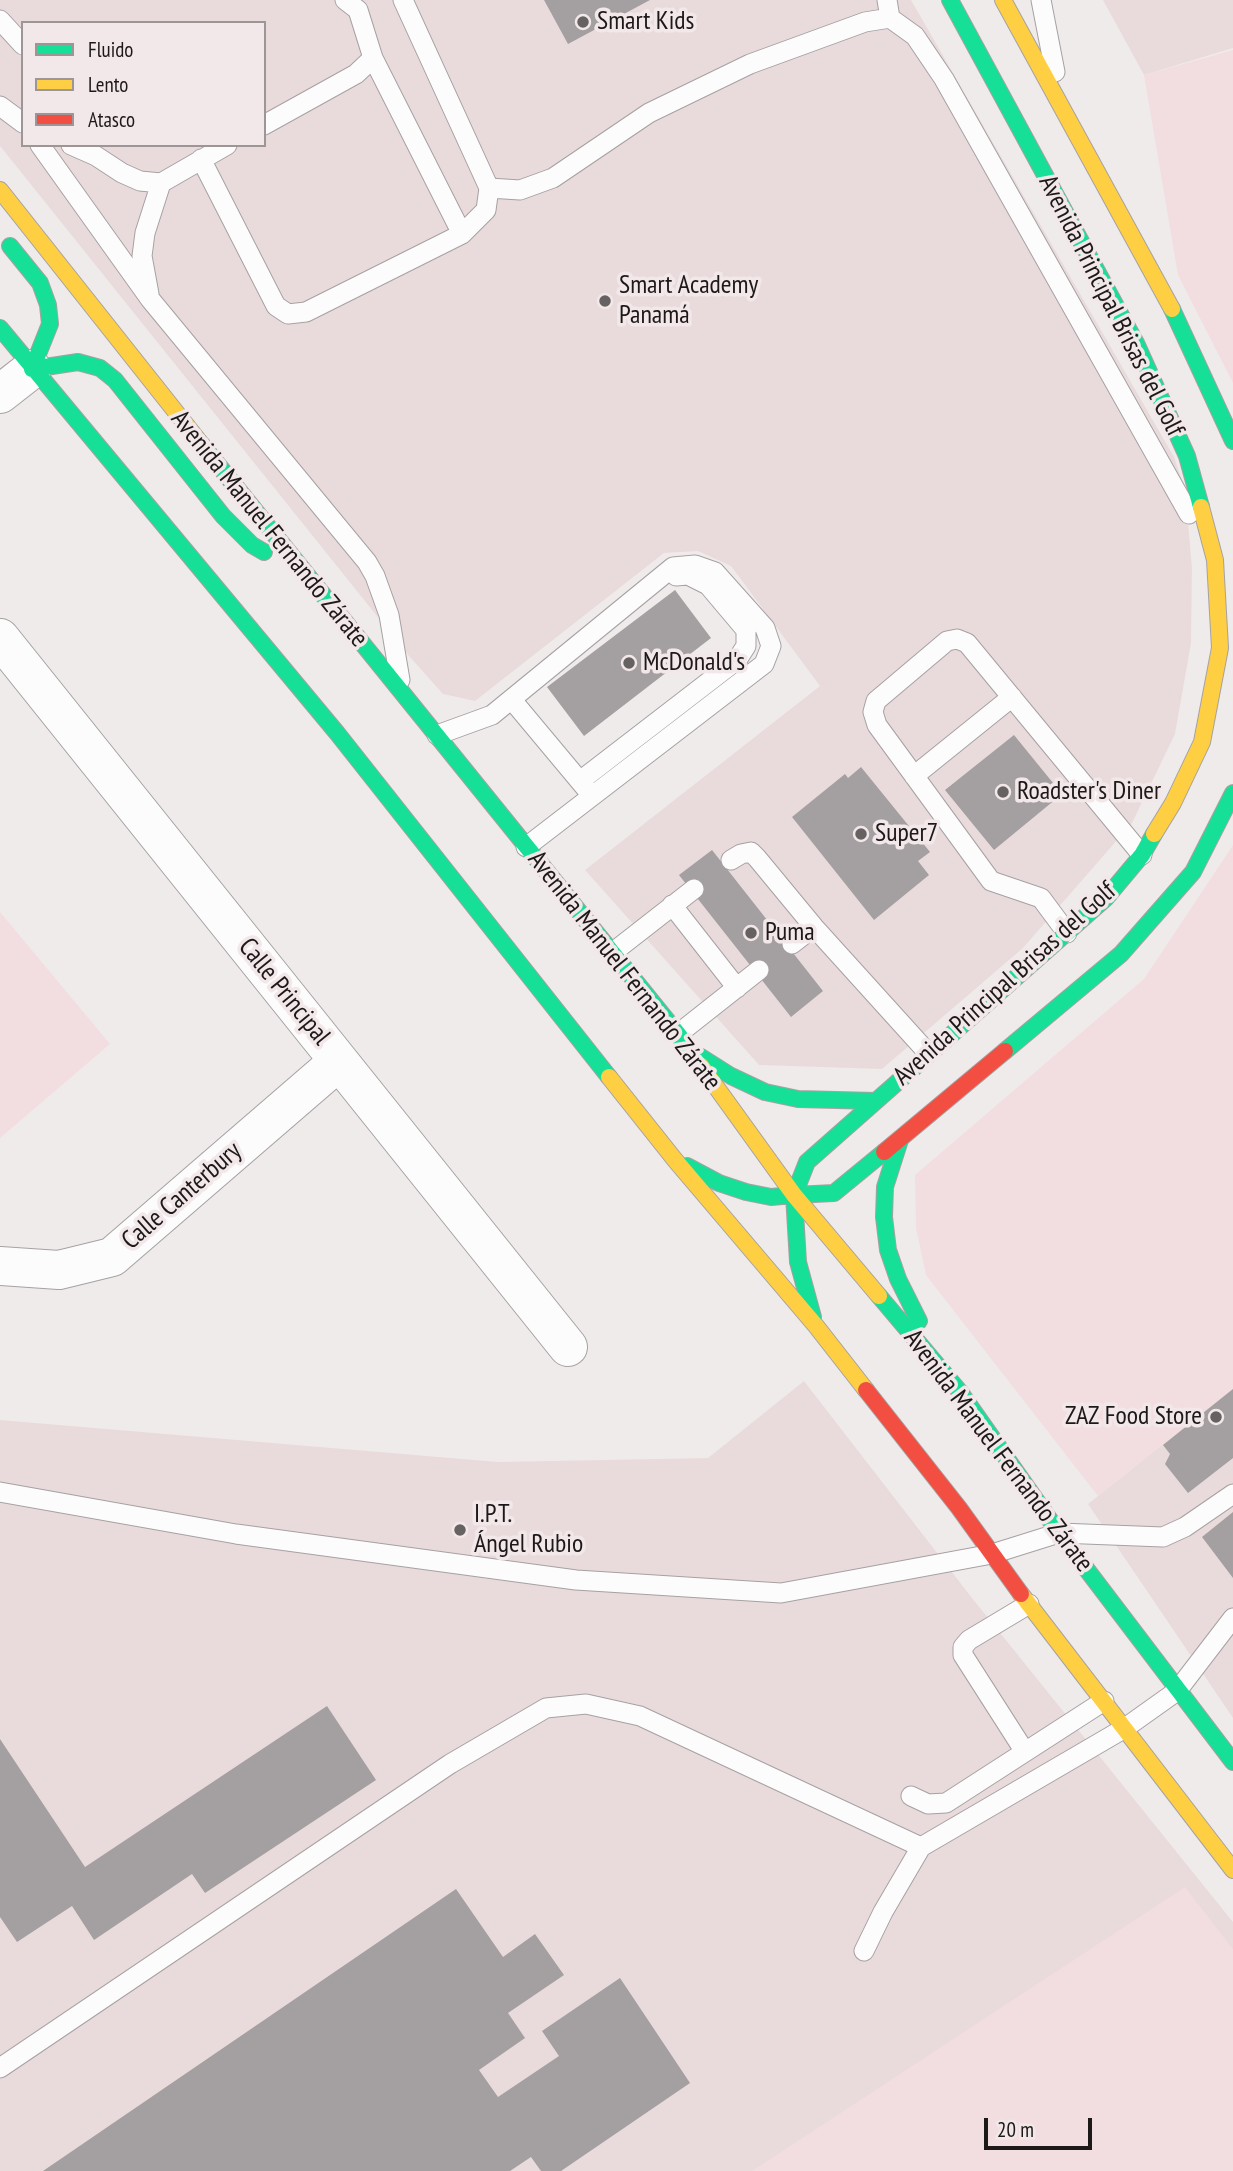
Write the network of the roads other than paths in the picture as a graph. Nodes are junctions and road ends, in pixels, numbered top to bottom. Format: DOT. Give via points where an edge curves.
graph roads {
  1 [pos="345,0"];
  2 [pos="402,0"];
  3 [pos="950,0"];
  4 [pos="1003,0"];
  5 [pos="1041,0"];
  6 [pos="888,9"];
  7 [pos="0,20"];
  8 [pos="21,43"];
  9 [pos="373,58"];
  10 [pos="0,106"];
  11 [pos="1063,110"];
  12 [pos="21,121"];
  13 [pos="266,124"];
  14 [pos="41,147"];
  15 [pos="223,147"];
  16 [pos="94,151"];
  17 [pos="201,159"];
  18 [pos="162,183"];
  19 [pos="489,188"];
  20 [pos="0,190"];
  21 [pos="0,233"];
  22 [pos="461,234"];
  23 [pos="150,299"];
  24 [pos="0,328"];
  25 [pos="32,369"];
  26 [pos="0,394"];
  27 [pos="1233,441"];
  28 [pos="1215,560"];
  29 [pos="317,589"];
  30 [pos="0,638"];
  31 [pos="403,695"];
  32 [pos="1012,698"];
  33 [pos="512,700"];
  34 [pos="437,735"];
  35 [pos="914,776"];
  36 [pos="586,789"];
  37 [pos="1233,793"];
  38 [pos="526,847"];
  39 [pos="1142,855"];
  40 [pos="731,860"];
  41 [pos="694,889"];
  42 [pos="672,905"];
  43 [pos="814,927"];
  44 [pos="1067,933"];
  45 [pos="792,944"];
  46 [pos="612,953"];
  47 [pos="759,970"];
  48 [pos="737,988"];
  49 [pos="683,1041"];
  50 [pos="932,1058"];
  51 [pos="339,1061"];
  52 [pos="875,1101"];
  53 [pos="900,1140"];
  54 [pos="675,1160"];
  55 [pos="794,1195"];
  56 [pos="0,1266"];
  57 [pos="816,1326"];
  58 [pos="568,1347"];
  59 [pos="960,1392"];
  60 [pos="0,1492"];
  61 [pos="1233,1494"];
  62 [pos="1059,1533"];
  63 [pos="992,1554"];
  64 [pos="1029,1604"];
  65 [pos="1233,1618"];
  66 [pos="1177,1691"];
  67 [pos="1104,1701"];
  68 [pos="1125,1728"];
  69 [pos="1214,1737"];
  70 [pos="1233,1742"];
  71 [pos="1025,1752"];
  72 [pos="1233,1762"];
  73 [pos="912,1796"];
  74 [pos="921,1847"];
  75 [pos="1233,1870"];
  76 [pos="864,1951"];
  77 [pos="0,2068"];
  1 -- 9 [label="lane" via="358,10"];
  2 -- 19 [label="lane"];
  3 -- 28 [label="main road, Avenida Principal Brisas del Golf" via="1136,342 1187,456"];
  4 -- 11 [label="main road, Avenida Principal Brisas del Golf"];
  5 -- 11 [label="lane"];
  6 -- 19 [label="lane" via="865,22 750,64 649,113 553,178 520,190"];
  6 -- 28 [label="lane" via="915,36 944,79"];
  7 -- 8 [label="lane"];
  9 -- 13 [label="lane" via="356,74"];
  9 -- 22 [label="lane"];
  10 -- 12 [label="lane"];
  11 -- 27 [label="main road, Avenida Principal Brisas del Golf" via="1180,324"];
  14 -- 23 [label="lane"];
  15 -- 17 [label="lane"];
  16 -- 18 [label="lane" via="131,177"];
  17 -- 18 [label="lane"];
  17 -- 22 [label="lane" via="276,306 288,314 306,312"];
  18 -- 23 [label="lane" via="142,256"];
  19 -- 22 [label="lane" via="486,210"];
  20 -- 29 [label="main road, Avenida Manuel Fernando Zárate"];
  21 -- 25 [label="main road" via="40,283 48,305 50,324"];
  23 -- 31 [label="lane" via="368,562 389,615"];
  24 -- 25 [label="main road"];
  25 -- 26 [label="street"];
  25 -- 29 [label="main road" via="78,362 100,368 115,380 223,516 252,545"];
  25 -- 54 [label="main road" via="337,733"];
  28 -- 39 [label="main road, Avenida Principal Brisas del Golf" via="1220,648 1202,742"];
  29 -- 31 [label="main road, Avenida Manuel Fernando Zárate"];
  30 -- 51 [label="street, Calle Principal"];
  31 -- 34 [label="main road, Avenida Manuel Fernando Zárate"];
  32 -- 35 [label="lane"];
  32 -- 35 [label="lane" via="967,643 947,641 876,701 873,712 877,725"];
  32 -- 39 [label="lane"];
  33 -- 34 [label="lane" via="492,715"];
  33 -- 36 [label="lane"];
  33 -- 36 [label="lane" via="663,576 688,575 708,585 746,630 746,646 737,660"];
  34 -- 38 [label="main road, Avenida Manuel Fernando Zárate"];
  35 -- 44 [label="lane" via="991,881 1041,898"];
  36 -- 38 [label="lane"];
  37 -- 53 [label="main road, Avenida Principal Brisas del Golf" via="1193,872 1121,954 954,1086"];
  38 -- 46 [label="main road, Avenida Manuel Fernando Zárate"];
  39 -- 44 [label="main road, Avenida Principal Brisas del Golf" via="1106,898"];
  40 -- 43 [label="lane" via="751,852"];
  41 -- 42 [label="lane"];
  42 -- 46 [label="lane"];
  42 -- 48 [label="lane"];
  43 -- 45 [label="lane"];
  43 -- 50 [label="lane"];
  44 -- 50 [label="main road, Avenida Principal Brisas del Golf"];
  46 -- 49 [label="main road, Avenida Manuel Fernando Zárate"];
  47 -- 48 [label="lane"];
  48 -- 49 [label="lane"];
  49 -- 52 [label="main road" via="731,1076 765,1092 798,1099"];
  49 -- 55 [label="main road, Avenida Manuel Fernando Zárate"];
  50 -- 52 [label="main road, Avenida Principal Brisas del Golf"];
  51 -- 56 [label="street, Calle Canterbury" via="112,1258 59,1270"];
  51 -- 58 [label="street, Calle Principal"];
  52 -- 55 [label="main road, Avenida Principal Brisas del Golf" via="807,1161"];
  53 -- 55 [label="main road, Avenida Principal Brisas del Golf" via="834,1193"];
  53 -- 59 [label="main road" via="885,1187 888,1250 917,1317"];
  54 -- 55 [label="main road" via="719,1184 746,1192"];
  54 -- 57 [label="main road"];
  55 -- 57 [label="main road" via="798,1262"];
  55 -- 59 [label="main road, Avenida Manuel Fernando Zárate"];
  57 -- 63 [label="main road"];
  59 -- 62 [label="main road, Avenida Manuel Fernando Zárate"];
  60 -- 63 [label="lane" via="236,1534 590,1581 781,1593"];
  61 -- 62 [label="lane" via="1163,1537"];
  62 -- 63 [label="lane"];
  62 -- 66 [label="main road, Avenida Manuel Fernando Zárate"];
  63 -- 64 [label="main road"];
  64 -- 67 [label="main road"];
  64 -- 71 [label="lane" via="963,1647 963,1655"];
  65 -- 66 [label="lane"];
  66 -- 68 [label="lane"];
  66 -- 69 [label="main road, Avenida Manuel Fernando Zárate"];
  67 -- 68 [label="main road"];
  67 -- 71 [label="lane"];
  68 -- 74 [label="lane"];
  68 -- 75 [label="main road"];
  69 -- 70 [label="lane"];
  69 -- 72 [label="main road, Avenida Manuel Fernando Zárate"];
  71 -- 73 [label="lane" via="946,1803 928,1804"];
  74 -- 76 [label="lane"];
  74 -- 77 [label="lane" via="640,1716 586,1703 546,1708 450,1764"];
}
